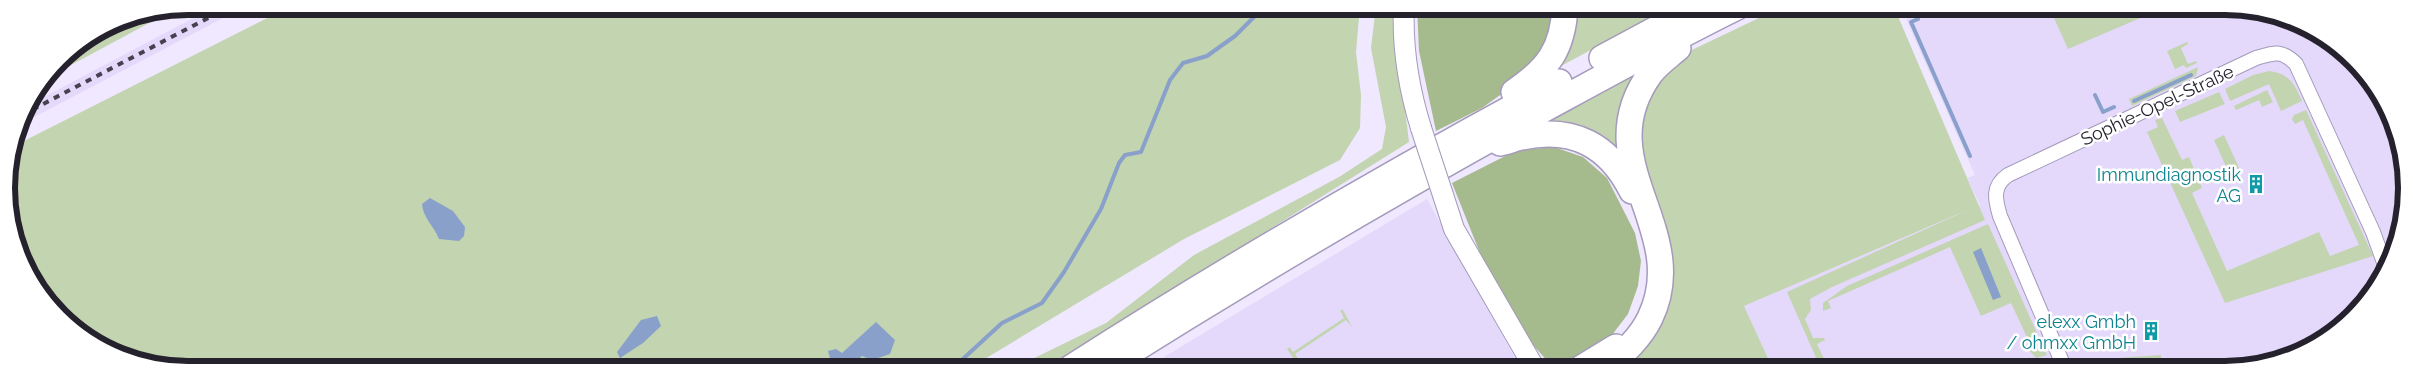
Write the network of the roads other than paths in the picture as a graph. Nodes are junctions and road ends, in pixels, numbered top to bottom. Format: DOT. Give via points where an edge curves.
graph roads {
  1 [pos="1404,15"];
  2 [pos="1564,15"];
  3 [pos="1707,15"];
  4 [pos="1712,15"];
  5 [pos="1473,138"];
  6 [pos="2383,259"];
  7 [pos="1082,361"];
  8 [pos="1116,361"];
  9 [pos="1530,361"];
  10 [pos="1594,361"];
  11 [pos="1614,361"];
  12 [pos="2062,361"];
  1 -- 9 [label="street, bridge" via="1412,99 1454,229"];
  2 -- 5 [label="highway" via="1560,39 1550,61 1536,77 1488,109"];
  3 -- 5 [label="highway"];
  4 -- 11 [label="highway" via="1651,72 1637,93 1628,122 1628,152 1655,232 1661,262 1659,292 1650,318 1634,343"];
  5 -- 7 [label="highway" via="1302,227"];
  5 -- 8 [label="highway" via="1325,234"];
  5 -- 10 [label="highway" via="1552,134 1583,139 1606,154 1623,173 1647,232 1652,262 1649,293 1642,315 1626,338"];
  6 -- 12 [label="street, Sophie-Opel-Straße" via="2296,64 2286,55 2277,53 2256,58 2000,181 1995,200 2000,216"];
}
